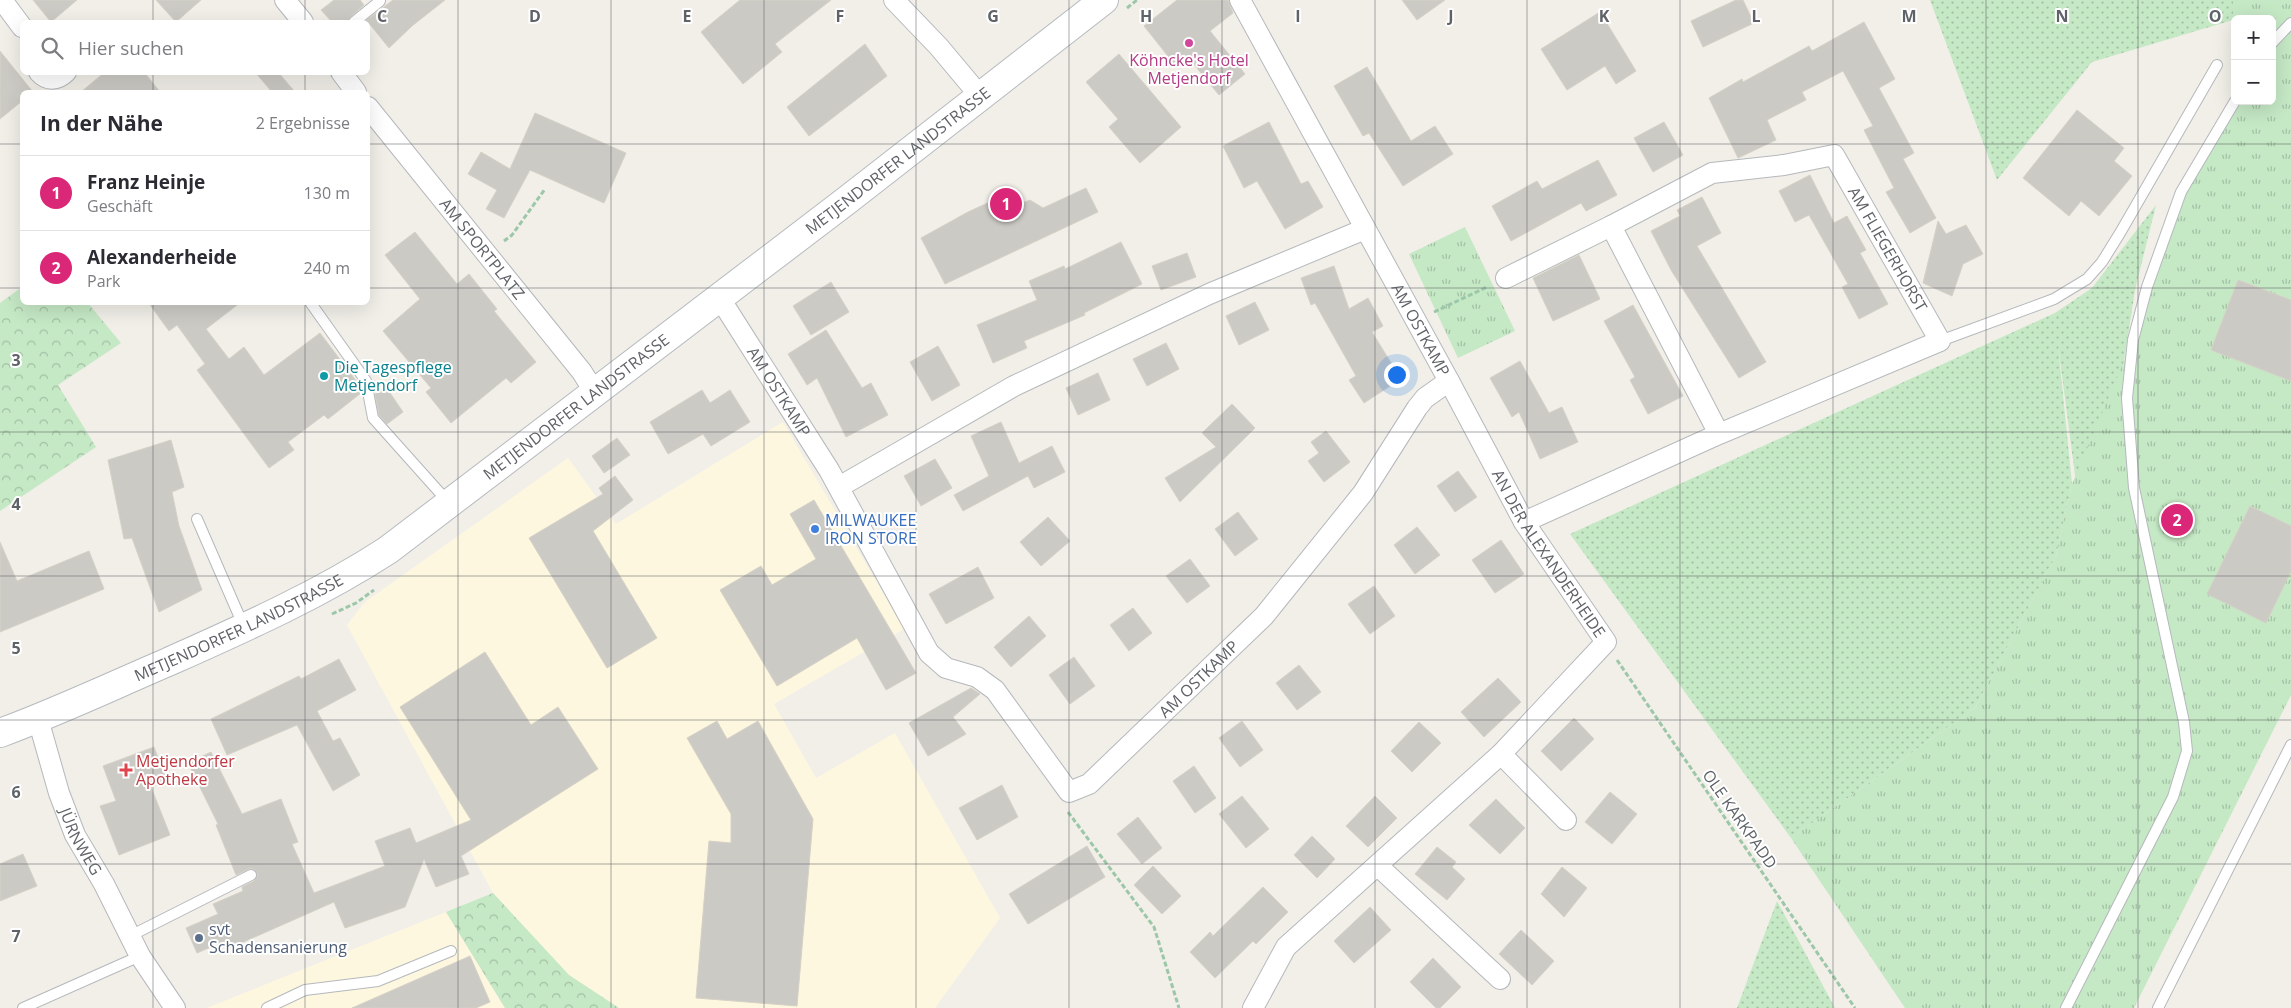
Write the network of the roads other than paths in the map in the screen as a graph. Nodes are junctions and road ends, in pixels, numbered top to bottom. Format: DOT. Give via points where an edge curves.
graph roads {
  1 [pos="2,0"];
  2 [pos="285,0"];
  3 [pos="894,0"];
  4 [pos="1104,0"];
  5 [pos="1240,0"];
  6 [pos="380,1"];
  7 [pos="300,20"];
  8 [pos="356,20"];
  9 [pos="2291,23"];
  10 [pos="20,25"];
  11 [pos="2276,40"];
  12 [pos="2217,65"];
  13 [pos="41,75"];
  14 [pos="62,75"];
  15 [pos="343,75"];
  16 [pos="354,90"];
  17 [pos="980,96"];
  18 [pos="2233,105"];
  19 [pos="370,108"];
  20 [pos="1611,226"];
  21 [pos="1365,228"];
  22 [pos="1506,278"];
  23 [pos="719,297"];
  24 [pos="312,305"];
  25 [pos="1940,341"];
  26 [pos="1450,382"];
  27 [pos="595,392"];
  28 [pos="1719,434"];
  29 [pos="839,487"];
  30 [pos="449,503"];
  31 [pos="197,519"];
  32 [pos="1524,522"];
  33 [pos="244,628"];
  34 [pos="38,719"];
  35 [pos="0,732"];
  36 [pos="2291,745"];
  37 [pos="1501,754"];
  38 [pos="1566,820"];
  39 [pos="1378,866"];
  40 [pos="251,875"];
  41 [pos="130,936"];
  42 [pos="451,951"];
  43 [pos="140,956"];
  44 [pos="1500,979"];
  45 [pos="23,1008"];
  46 [pos="175,1008"];
  47 [pos="267,1008"];
  48 [pos="1253,1008"];
  49 [pos="2066,1008"];
  50 [pos="2158,1008"];
  1 -- 10 [label="street"];
  2 -- 7 [label="street"];
  3 -- 17 [label="street"];
  4 -- 17 [label="main road, METJENDORFER LANDSTRASSE"];
  5 -- 21 [label="street, AM OSTKAMP"];
  6 -- 8 [label="lane"];
  9 -- 11 [label="lane"];
  12 -- 25 [label="lane" via="2120,233 2087,279 2054,299"];
  13 -- 14 [label="street" via="55,80"];
  15 -- 16 [label="street"];
  17 -- 23 [label="main road, METJENDORFER LANDSTRASSE"];
  18 -- 49 [label="lane" via="2181,192 2133,340 2127,398 2134,488 2184,722 2187,751 2173,797"];
  19 -- 27 [label="street, AM SPORTPLATZ"];
  20 -- 22 [label="street, AM FLIEGERHORST"];
  20 -- 25 [label="street, AM FLIEGERHORST" via="1712,173 1784,165 1834,155"];
  20 -- 28 [label="street"];
  21 -- 26 [label="street, AM OSTKAMP"];
  21 -- 29 [label="street" via="1208,294 1014,386"];
  23 -- 27 [label="main road, METJENDORFER LANDSTRASSE"];
  23 -- 29 [label="street, AM OSTKAMP"];
  24 -- 30 [label="lane" via="366,381 373,418"];
  25 -- 28 [label="street"];
  26 -- 29 [label="street, AM OSTKAMP" via="1425,398 1417,408 1363,493 1264,616 1089,784 1069,792 995,690 977,677 946,668 929,653"];
  26 -- 32 [label="street, AN DER ALEXANDERHEIDE"];
  27 -- 30 [label="main road, METJENDORFER LANDSTRASSE"];
  28 -- 32 [label="street"];
  30 -- 33 [label="main road, METJENDORFER LANDSTRASSE" via="367,564"];
  31 -- 33 [label="lane"];
  32 -- 37 [label="street, AN DER ALEXANDERHEIDE" via="1606,642"];
  33 -- 34 [label="main road, METJENDORFER LANDSTRASSE"];
  34 -- 35 [label="main road, METJENDORFER LANDSTRASSE"];
  34 -- 41 [label="street, JÜRNWEG" via="75,835"];
  36 -- 50 [label="lane"];
  37 -- 38 [label="street"];
  37 -- 39 [label="street, AN DER ALEXANDERHEIDE"];
  39 -- 44 [label="street"];
  39 -- 48 [label="street, AN DER ALEXANDERHEIDE" via="1286,947"];
  40 -- 41 [label="lane"];
  41 -- 43 [label="street, JÜRNWEG"];
  42 -- 47 [label="lane" via="378,981 305,990"];
  43 -- 45 [label="lane"];
  43 -- 46 [label="street, JÜRNWEG"];
}
